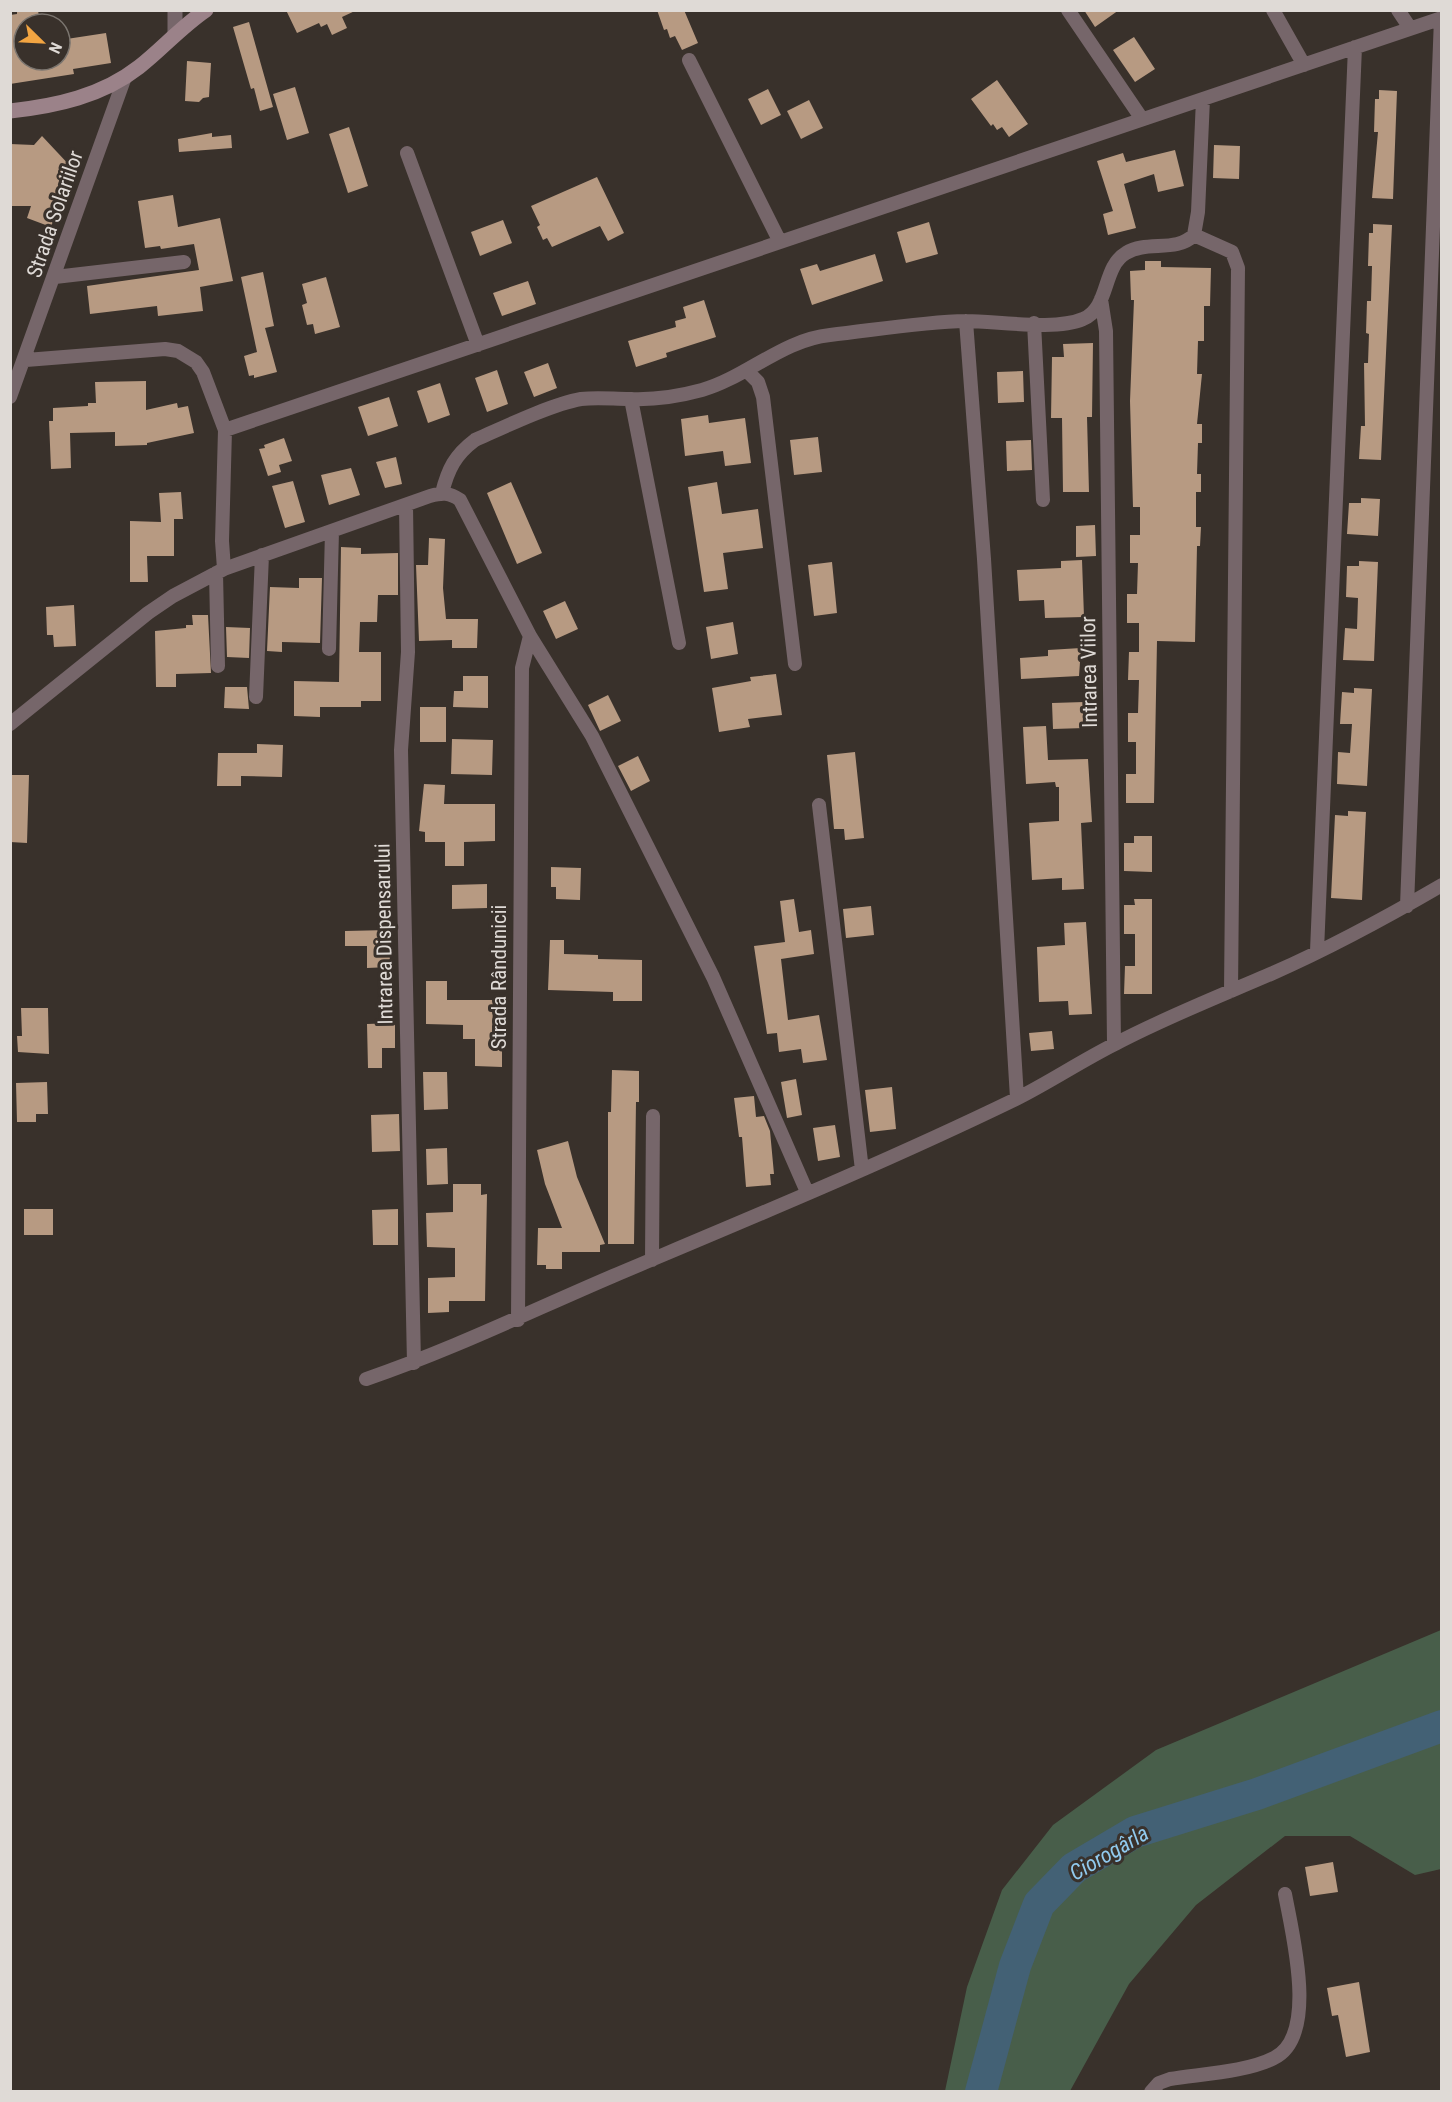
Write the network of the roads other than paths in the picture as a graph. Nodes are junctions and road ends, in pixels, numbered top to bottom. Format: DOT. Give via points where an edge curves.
graph roads {
  1 [pos="175,10"];
  2 [pos="206,10"];
  3 [pos="1068,10"];
  4 [pos="1273,10"];
  5 [pos="1398,10"];
  6 [pos="1441,18"];
  7 [pos="1410,28"];
  8 [pos="175,33"];
  9 [pos="1355,47"];
  10 [pos="689,60"];
  11 [pos="1304,64"];
  12 [pos="125,77"];
  13 [pos="1203,99"];
  14 [pos="10,111"];
  15 [pos="1142,119"];
  16 [pos="407,153"];
  17 [pos="1194,235"];
  18 [pos="780,242"];
  19 [pos="184,262"];
  20 [pos="55,278"];
  21 [pos="1101,299"];
  22 [pos="966,321"];
  23 [pos="1034,323"];
  24 [pos="478,345"];
  25 [pos="26,360"];
  26 [pos="747,372"];
  27 [pos="10,398"];
  28 [pos="631,399"];
  29 [pos="225,430"];
  30 [pos="442,493"];
  31 [pos="1043,500"];
  32 [pos="406,505"];
  33 [pos="332,531"];
  34 [pos="262,555"];
  35 [pos="220,571"];
  36 [pos="530,636"];
  37 [pos="679,643"];
  38 [pos="329,649"];
  39 [pos="795,664"];
  40 [pos="218,666"];
  41 [pos="256,697"];
  42 [pos="10,724"];
  43 [pos="819,805"];
  44 [pos="1442,885"];
  45 [pos="1407,906"];
  46 [pos="1317,951"];
  47 [pos="1231,991"];
  48 [pos="1114,1044"];
  49 [pos="1017,1098"];
  50 [pos="653,1116"];
  51 [pos="862,1170"];
  52 [pos="807,1192"];
  53 [pos="652,1260"];
  54 [pos="518,1320"];
  55 [pos="414,1363"];
  56 [pos="366,1379"];
  57 [pos="1285,1894"];
  58 [pos="1151,2091"];
  1 -- 8 [label="street"];
  2 -- 8 [label="main road"];
  3 -- 15 [label="street"];
  4 -- 11 [label="street"];
  5 -- 7 [label="street"];
  6 -- 7 [label="street"];
  6 -- 45 [label="street"];
  7 -- 9 [label="street"];
  8 -- 12 [label="main road"];
  9 -- 11 [label="street"];
  9 -- 46 [label="street"];
  10 -- 18 [label="street"];
  11 -- 13 [label="street"];
  12 -- 14 [label="main road" via="76,99"];
  12 -- 20 [label="street, Strada Solariilor"];
  13 -- 15 [label="street"];
  13 -- 17 [label="street"];
  15 -- 18 [label="street"];
  16 -- 24 [label="street"];
  17 -- 21 [label="street" via="1182,244 1126,252 1115,264"];
  17 -- 47 [label="street" via="1232,252 1238,268"];
  18 -- 24 [label="street"];
  19 -- 20 [label="street"];
  20 -- 25 [label="street, Strada Solariilor"];
  21 -- 23 [label="street" via="1095,310 1080,321"];
  21 -- 48 [label="street, Intrarea Viilor" via="1106,331"];
  22 -- 23 [label="street"];
  22 -- 26 [label="street" via="827,335 768,356"];
  22 -- 49 [label="street"];
  23 -- 31 [label="street"];
  24 -- 29 [label="street"];
  25 -- 27 [label="street, Strada Solariilor"];
  25 -- 29 [label="street" via="135,350 178,351 196,362 203,372"];
  26 -- 28 [label="street" via="701,390"];
  26 -- 39 [label="street" via="758,382 764,397"];
  28 -- 30 [label="street" via="609,396 578,400 475,441 460,451 449,468"];
  28 -- 37 [label="street"];
  29 -- 35 [label="street"];
  30 -- 32 [label="street"];
  30 -- 36 [label="street" via="460,500"];
  32 -- 33 [label="street"];
  32 -- 55 [label="street, Intrarea Dispensarului" via="408,652 401,750"];
  33 -- 34 [label="street"];
  33 -- 38 [label="street"];
  34 -- 35 [label="street"];
  34 -- 41 [label="street"];
  35 -- 40 [label="street"];
  35 -- 42 [label="street" via="148,613"];
  36 -- 52 [label="street" via="592,736 712,977"];
  36 -- 54 [label="street, Strada Rândunicii" via="522,668"];
  43 -- 51 [label="street"];
  44 -- 45 [label="street"];
  45 -- 46 [label="street"];
  46 -- 47 [label="street"];
  47 -- 48 [label="street"];
  48 -- 49 [label="street"];
  49 -- 51 [label="street"];
  50 -- 53 [label="street"];
  51 -- 52 [label="street"];
  52 -- 53 [label="street"];
  53 -- 54 [label="street"];
  54 -- 55 [label="street"];
  55 -- 56 [label="street"];
  57 -- 58 [label="street" via="1298,1966 1299,2008 1296,2033 1289,2045 1274,2058 1170,2079"];
}
